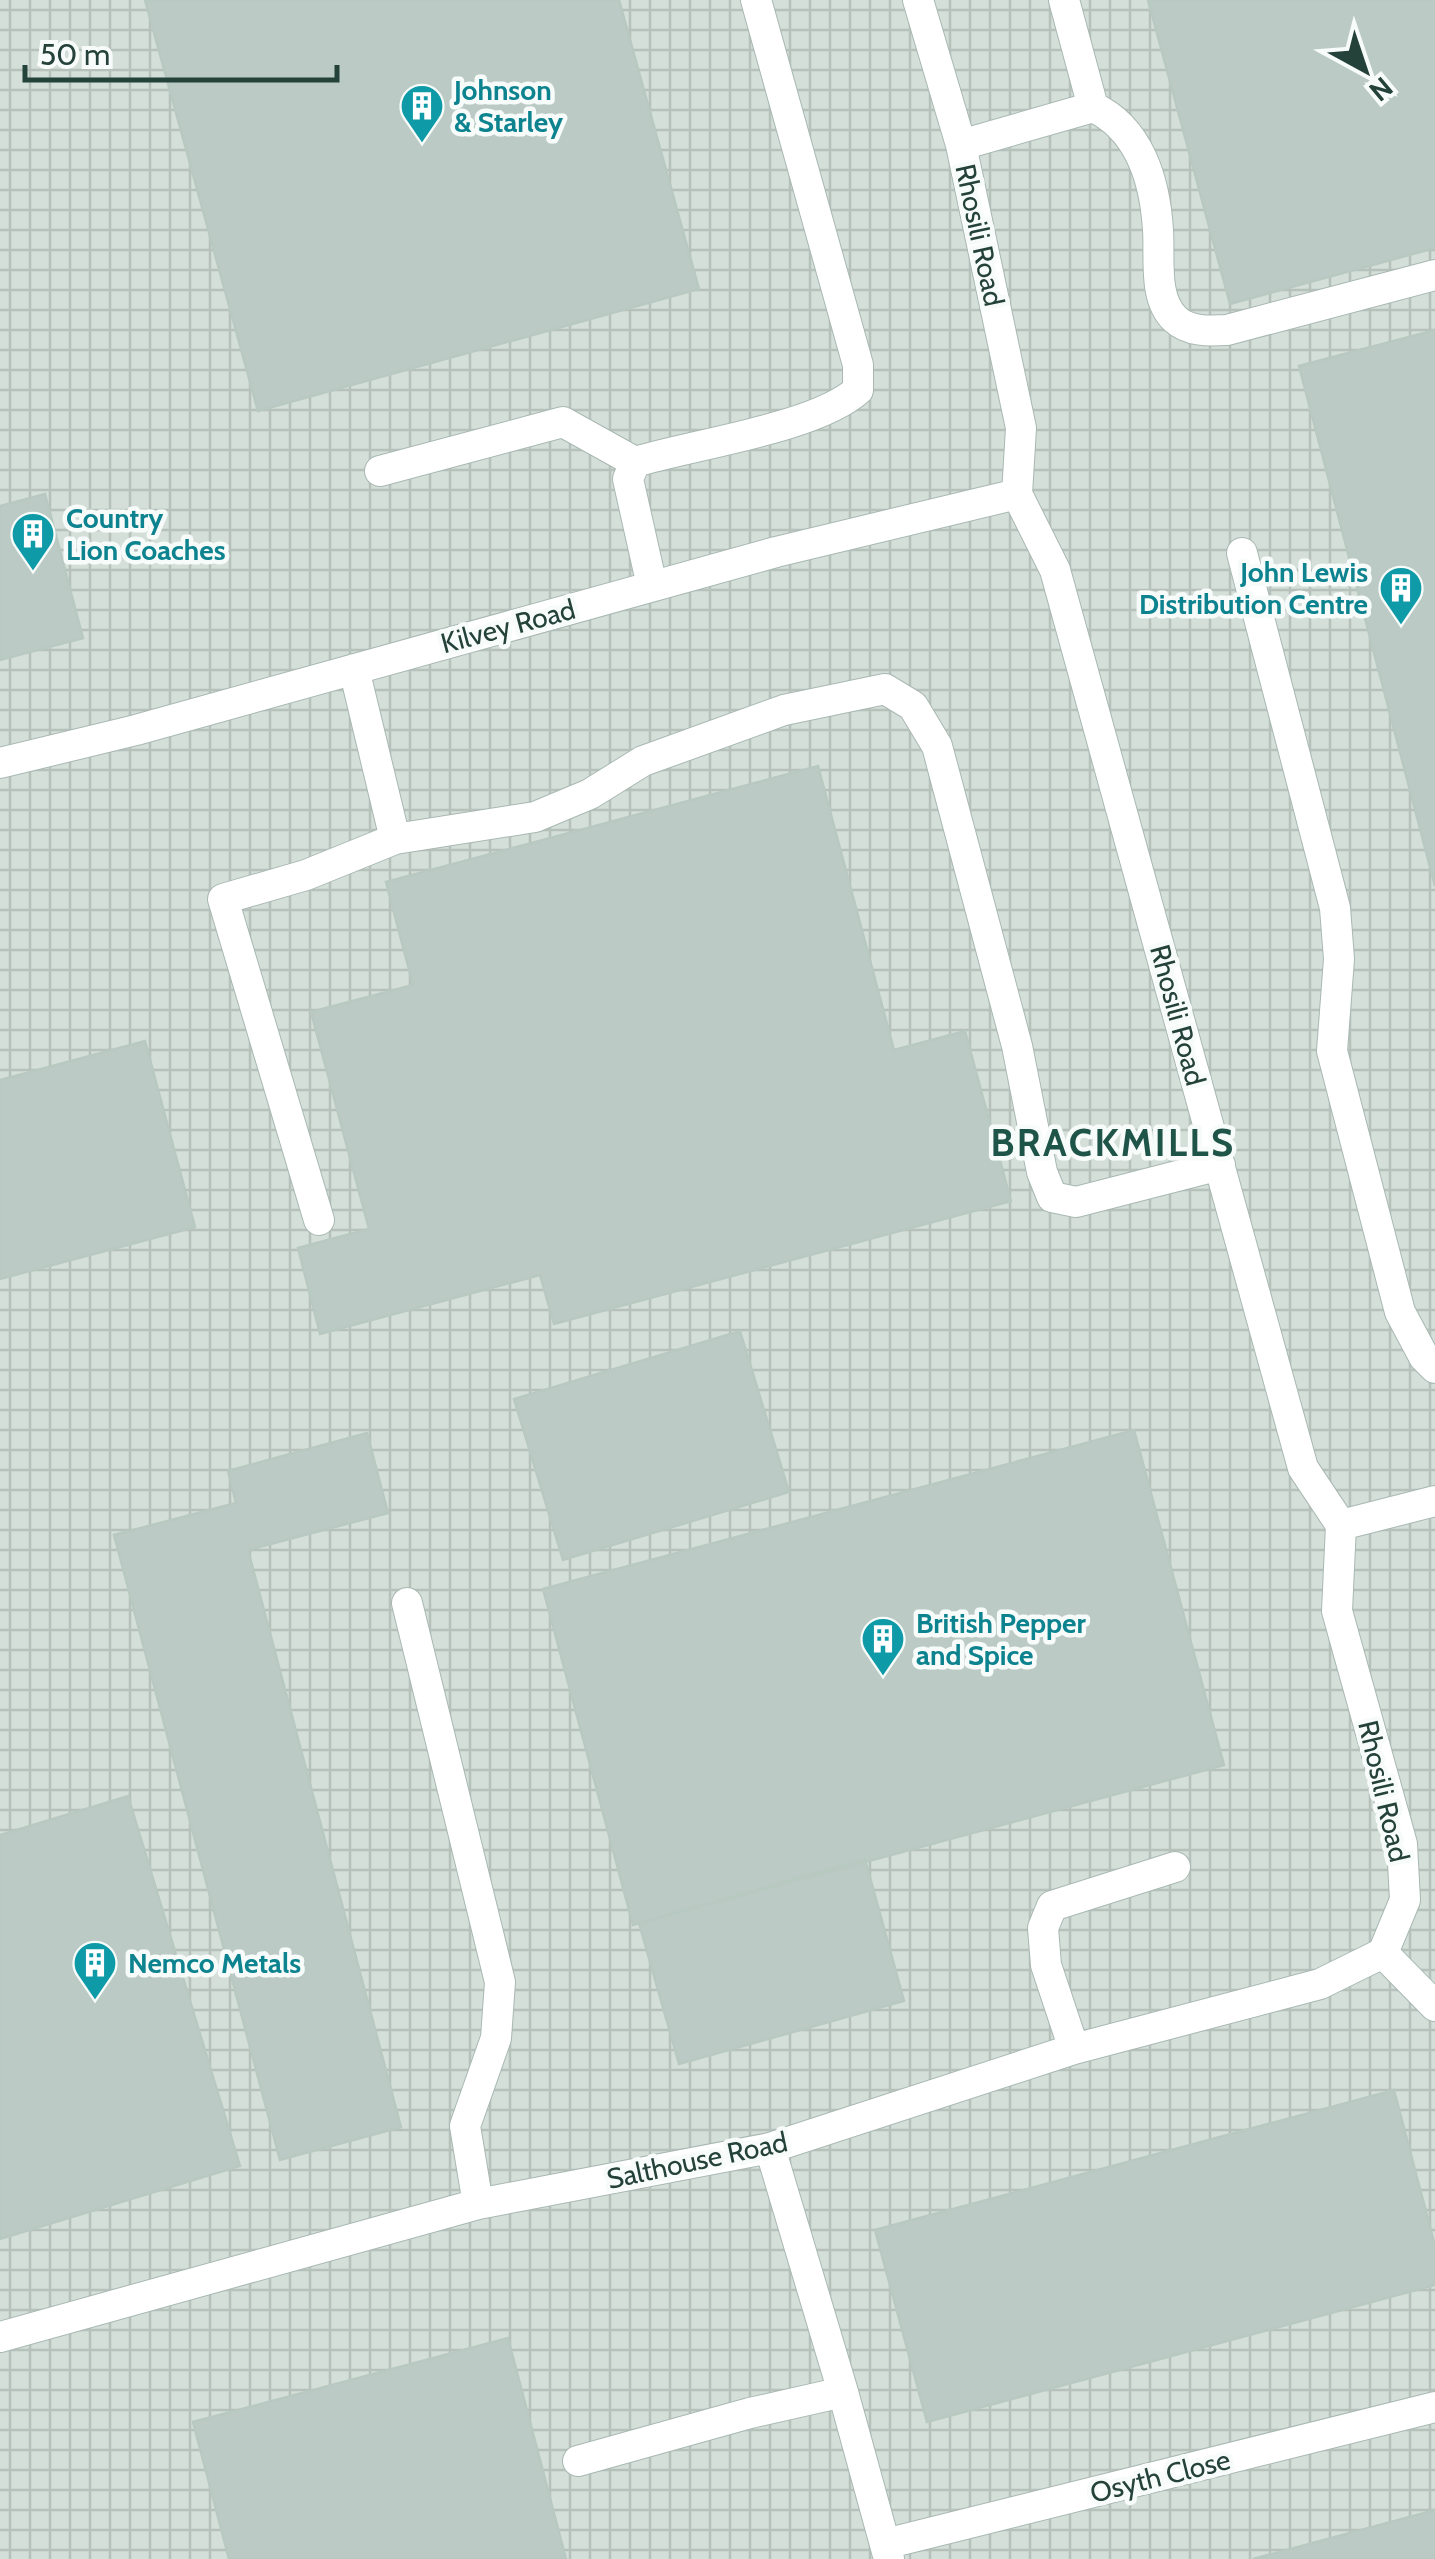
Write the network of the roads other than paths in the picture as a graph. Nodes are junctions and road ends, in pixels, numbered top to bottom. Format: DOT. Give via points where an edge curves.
graph roads {
  1 [pos="756,0"];
  2 [pos="918,0"];
  3 [pos="1064,0"];
  4 [pos="1092,108"];
  5 [pos="961,145"];
  6 [pos="1435,275"];
  7 [pos="636,462"];
  8 [pos="380,470"];
  9 [pos="1017,494"];
  10 [pos="1242,553"];
  11 [pos="652,586"];
  12 [pos="354,669"];
  13 [pos="0,762"];
  14 [pos="394,838"];
  15 [pos="1220,1165"];
  16 [pos="319,1220"];
  17 [pos="1435,1368"];
  18 [pos="1435,1500"];
  19 [pos="1341,1525"];
  20 [pos="408,1603"];
  21 [pos="1174,1866"];
  22 [pos="1384,1953"];
  23 [pos="1435,2006"];
  24 [pos="1074,2049"];
  25 [pos="770,2148"];
  26 [pos="478,2204"];
  27 [pos="0,2337"];
  28 [pos="842,2392"];
  29 [pos="1435,2407"];
  30 [pos="578,2461"];
  31 [pos="887,2552"];
  1 -- 7 [label="street" via="858,365 858,390 844,402 783,424"];
  2 -- 5 [label="street, Rhosili Road"];
  3 -- 4 [label="street"];
  4 -- 5 [label="street"];
  4 -- 6 [label="street" via="1114,120 1139,151 1152,190 1164,301 1186,327 1226,330"];
  5 -- 9 [label="street, Rhosili Road" via="1021,428"];
  7 -- 8 [label="street" via="563,422"];
  7 -- 11 [label="street" via="628,479"];
  9 -- 11 [label="street, Kilvey Road"];
  9 -- 15 [label="street, Rhosili Road" via="1055,570"];
  10 -- 17 [label="street" via="1334,908 1340,959 1332,1051 1400,1312"];
  11 -- 12 [label="street, Kilvey Road"];
  12 -- 13 [label="street, Kilvey Road"];
  12 -- 14 [label="street"];
  14 -- 15 [label="street" via="535,817 643,761 784,710 886,689 914,706 937,746 1052,1197 1076,1202"];
  14 -- 16 [label="street" via="306,875 223,899"];
  15 -- 19 [label="street, Rhosili Road" via="1303,1468"];
  18 -- 19 [label="street"];
  19 -- 22 [label="street, Rhosili Road" via="1338,1611 1402,1844 1405,1900"];
  20 -- 26 [label="street" via="500,1982 496,2038 465,2126"];
  21 -- 24 [label="street" via="1052,1906 1043,1928 1046,1965"];
  22 -- 23 [label="street"];
  22 -- 24 [label="street, Salthouse Road" via="1320,1984"];
  24 -- 25 [label="street, Salthouse Road"];
  25 -- 26 [label="street, Salthouse Road"];
  25 -- 28 [label="street, Osyth Close"];
  26 -- 27 [label="street, Salthouse Road"];
  28 -- 30 [label="street"];
  28 -- 31 [label="street, Osyth Close"];
  29 -- 31 [label="street, Osyth Close"];
}
